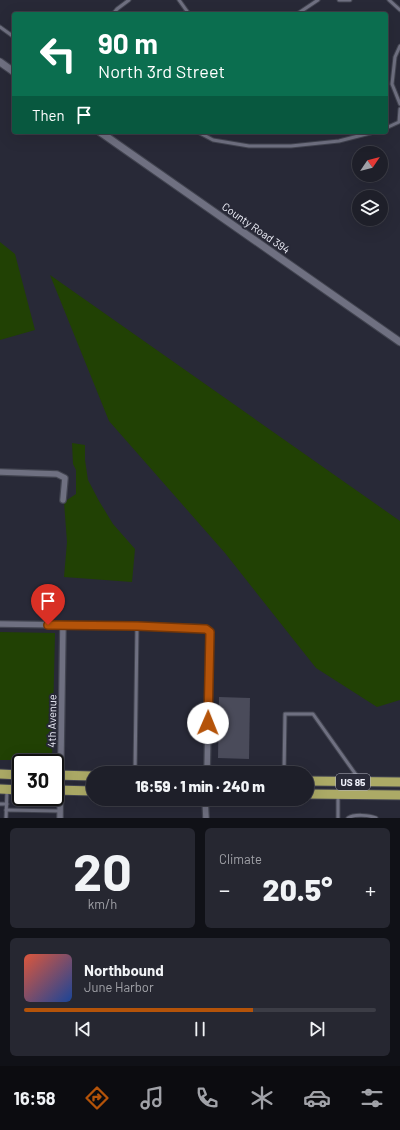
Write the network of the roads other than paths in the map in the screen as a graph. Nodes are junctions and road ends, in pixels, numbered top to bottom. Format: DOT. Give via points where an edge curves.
graph roads {
  1 [pos="129,0"];
  2 [pos="179,0"];
  3 [pos="318,0"];
  4 [pos="339,0"];
  5 [pos="350,0"];
  6 [pos="389,0"];
  7 [pos="400,10"];
  8 [pos="115,12"];
  9 [pos="188,12"];
  10 [pos="300,12"];
  11 [pos="0,27"];
  12 [pos="12,36"];
  13 [pos="400,46"];
  14 [pos="0,62"];
  15 [pos="12,71"];
  16 [pos="400,104"];
  17 [pos="400,110"];
  18 [pos="400,121"];
  19 [pos="388,127"];
  20 [pos="103,134"];
  21 [pos="202,134"];
  22 [pos="366,134"];
  23 [pos="400,342"];
  24 [pos="0,472"];
  25 [pos="63,500"];
  26 [pos="0,624"];
  27 [pos="63,625"];
  28 [pos="137,626"];
  29 [pos="59,754"];
  30 [pos="135,766"];
  31 [pos="207,766"];
  32 [pos="284,766"];
  33 [pos="0,774"];
  34 [pos="12,775"];
  35 [pos="64,775"];
  36 [pos="86,776"];
  37 [pos="314,781"];
  38 [pos="362,782"];
  39 [pos="400,782"];
  40 [pos="4,789"];
  41 [pos="64,790"];
  42 [pos="86,791"];
  43 [pos="314,794"];
  44 [pos="338,795"];
  45 [pos="400,795"];
  46 [pos="0,804"];
  47 [pos="6,804"];
  48 [pos="60,806"];
  49 [pos="205,806"];
  50 [pos="6,810"];
  51 [pos="60,811"];
  52 [pos="6,818"];
  53 [pos="60,818"];
  54 [pos="206,818"];
  55 [pos="338,818"];
  56 [pos="348,818"];
  57 [pos="376,818"];
  1 -- 8 [label="lane"];
  2 -- 9 [label="lane"];
  3 -- 10 [label="lane"];
  4 -- 5 [label="lane"];
  6 -- 7 [label="lane"];
  11 -- 12 [label="lane"];
  13 -- 16 [label="lane" via="395,57 392,84"];
  14 -- 15 [label="street"];
  17 -- 18 [label="lane"];
  18 -- 19 [label="lane"];
  20 -- 23 [label="street, County Road 394"];
  21 -- 22 [label="lane" via="212,140 249,146 291,146 339,141"];
  24 -- 25 [label="street" via="57,474 65,478"];
  26 -- 27 [label="street"];
  27 -- 28 [label="street"];
  27 -- 29 [label="street, 4th Avenue"];
  28 -- 30 [label="lane"];
  28 -- 31 [label="street" via="204,628 210,632"];
  32 -- 38 [label="lane" via="285,714 313,714"];
  33 -- 34 [label="highway"];
  35 -- 36 [label="highway"];
  37 -- 38 [label="highway, US 85"];
  38 -- 39 [label="highway, US 85"];
  40 -- 47 [label="lane"];
  41 -- 42 [label="highway"];
  43 -- 44 [label="highway, US 85"];
  44 -- 45 [label="highway, US 85"];
  44 -- 55 [label="lane"];
  46 -- 47 [label="lane"];
  47 -- 50 [label="lane"];
  48 -- 51 [label="street, 4th Avenue"];
  49 -- 54 [label="street"];
  50 -- 51 [label="lane"];
  50 -- 52 [label="lane"];
  51 -- 53 [label="street, 4th Avenue"];
  56 -- 57 [label="lane"];
}
